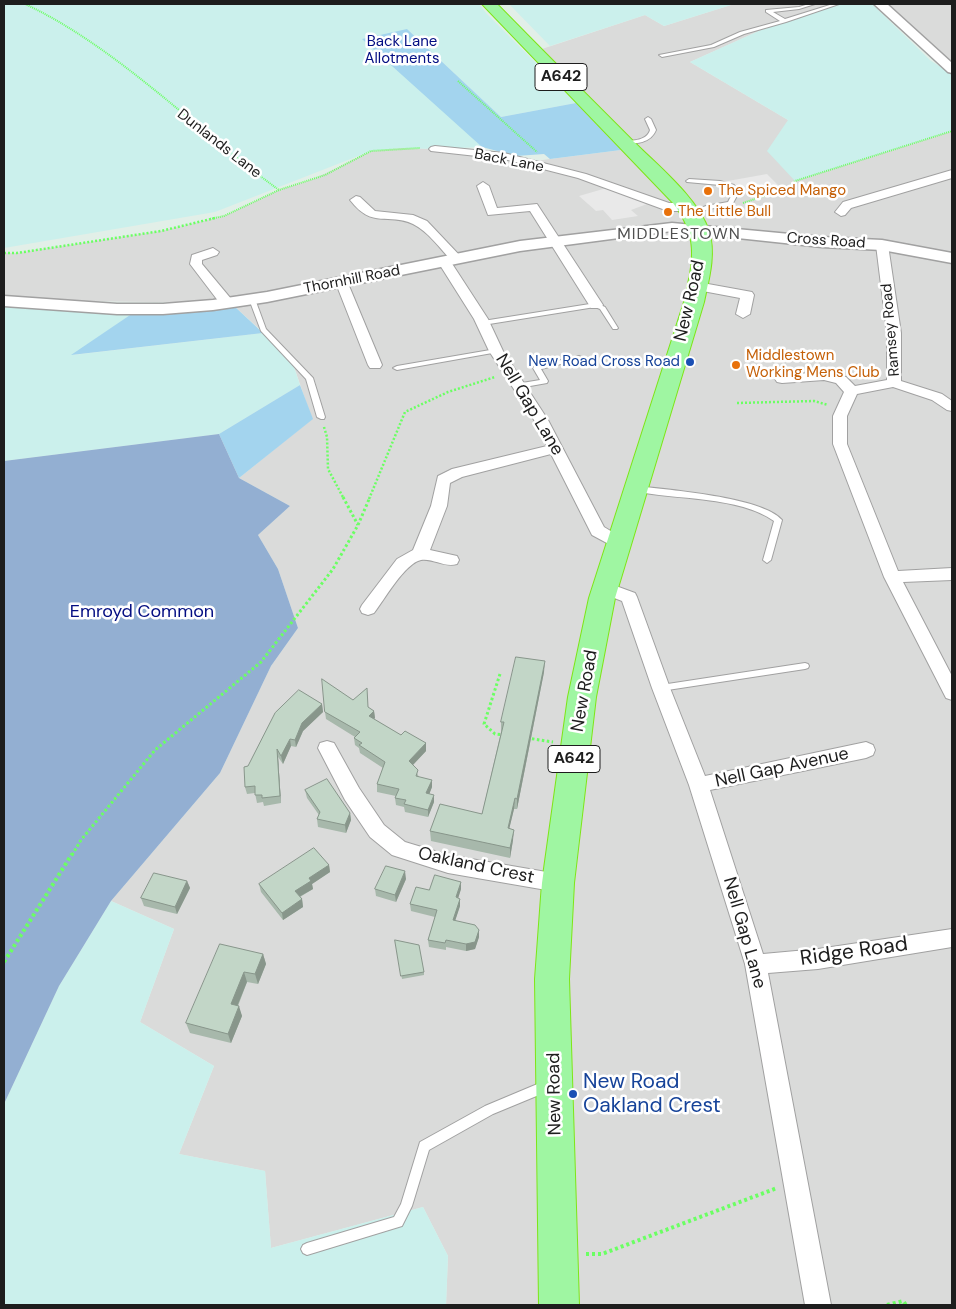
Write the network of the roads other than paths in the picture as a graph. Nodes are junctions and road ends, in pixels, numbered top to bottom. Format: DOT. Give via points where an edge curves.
graph roads {
  1 [pos="489,4"];
  2 [pos="813,4"];
  3 [pos="833,4"];
  4 [pos="880,4"];
  5 [pos="784,21"];
  6 [pos="662,55"];
  7 [pos="952,69"];
  8 [pos="648,119"];
  9 [pos="625,143"];
  10 [pos="435,149"];
  11 [pos="952,174"];
  12 [pos="689,181"];
  13 [pos="483,186"];
  14 [pos="356,200"];
  15 [pos="841,212"];
  16 [pos="691,217"];
  17 [pos="556,242"];
  18 [pos="882,245"];
  19 [pos="212,252"];
  20 [pos="952,258"];
  21 [pos="451,261"];
  22 [pos="340,281"];
  23 [pos="697,286"];
  24 [pos="252,299"];
  25 [pos="4,301"];
  26 [pos="227,303"];
  27 [pos="596,305"];
  28 [pos="743,314"];
  29 [pos="483,323"];
  30 [pos="614,328"];
  31 [pos="496,351"];
  32 [pos="579,358"];
  33 [pos="375,365"];
  34 [pos="397,368"];
  35 [pos="782,379"];
  36 [pos="894,383"];
  37 [pos="519,386"];
  38 [pos="852,391"];
  39 [pos="952,407"];
  40 [pos="321,417"];
  41 [pos="557,448"];
  42 [pos="635,489"];
  43 [pos="618,543"];
  44 [pos="420,554"];
  45 [pos="451,560"];
  46 [pos="768,560"];
  47 [pos="952,574"];
  48 [pos="892,577"];
  49 [pos="605,588"];
  50 [pos="368,609"];
  51 [pos="804,666"];
  52 [pos="661,688"];
  53 [pos="952,693"];
  54 [pos="327,748"];
  55 [pos="866,750"];
  56 [pos="699,785"];
  57 [pos="558,883"];
  58 [pos="952,938"];
  59 [pos="756,964"];
  60 [pos="554,1083"];
  61 [pos="307,1249"];
  62 [pos="559,1305"];
  63 [pos="818,1305"];
  1 -- 9 [label="highway, A642"];
  2 -- 5 [label="lane" via="768,10"];
  3 -- 5 [label="lane"];
  4 -- 7 [label="street"];
  5 -- 6 [label="lane" via="712,46"];
  8 -- 9 [label="lane" via="652,136"];
  9 -- 16 [label="highway, A642"];
  10 -- 16 [label="street, Back Lane" via="504,156 582,176"];
  11 -- 15 [label="street" via="847,205"];
  12 -- 16 [label="lane" via="720,183 732,186 736,192 730,204 708,208"];
  13 -- 17 [label="street" via="492,212 533,207"];
  14 -- 21 [label="street, Nell Gap Lane" via="371,214 413,219 423,224"];
  16 -- 17 [label="street, Thornhill Road" via="672,227"];
  16 -- 18 [label="street, Cross Road" via="822,242"];
  16 -- 23 [label="highway, New Road / A642" via="702,262"];
  17 -- 21 [label="street, Thornhill Road"];
  17 -- 27 [label="street"];
  18 -- 20 [label="street, Cross Road"];
  18 -- 36 [label="street, Ramsey Road" via="894,333"];
  19 -- 26 [label="street" via="196,258 196,264"];
  21 -- 22 [label="street, Thornhill Road"];
  21 -- 29 [label="street, Nell Gap Lane"];
  22 -- 24 [label="street, Thornhill Road"];
  22 -- 33 [label="street"];
  23 -- 28 [label="street" via="747,295"];
  23 -- 42 [label="highway, New Road / A642"];
  24 -- 26 [label="street, Thornhill Road"];
  24 -- 40 [label="lane" via="263,330 309,378"];
  25 -- 26 [label="street, Thornhill Road" via="117,309 163,309"];
  27 -- 29 [label="lane"];
  27 -- 30 [label="lane" via="602,308"];
  29 -- 31 [label="street, Nell Gap Lane"];
  31 -- 34 [label="lane"];
  31 -- 37 [label="street, Nell Gap Lane"];
  32 -- 37 [label="lane" via="537,368 544,381"];
  35 -- 38 [label="street" via="824,376 841,380"];
  36 -- 38 [label="street"];
  36 -- 39 [label="street, Ramsey Road" via="937,397"];
  37 -- 41 [label="street, Nell Gap Lane"];
  38 -- 48 [label="street" via="837,422 840,444"];
  41 -- 43 [label="street, Nell Gap Lane" via="598,531"];
  41 -- 44 [label="street" via="457,473 442,480 439,506"];
  42 -- 43 [label="highway, New Road / A642"];
  42 -- 46 [label="lane" via="739,504 774,514 778,520"];
  43 -- 49 [label="highway, New Road / A642"];
  44 -- 45 [label="street"];
  44 -- 50 [label="street" via="403,563"];
  47 -- 48 [label="street"];
  48 -- 53 [label="street"];
  49 -- 52 [label="street, Nell Gap Lane" via="629,597"];
  49 -- 57 [label="highway, New Road / A642" via="582,697"];
  51 -- 52 [label="lane"];
  52 -- 56 [label="street, Nell Gap Lane"];
  54 -- 57 [label="street, Oakland Crest" via="377,831 399,849 448,864"];
  55 -- 56 [label="street, Nell Gap Avenue"];
  56 -- 59 [label="street, Nell Gap Lane"];
  57 -- 60 [label="highway, New Road / A642" via="552,979"];
  58 -- 59 [label="street, Ridge Road" via="818,959"];
  59 -- 63 [label="street, Nell Gap Lane"];
  60 -- 61 [label="lane" via="489,1110 424,1146 398,1222"];
  60 -- 62 [label="highway, New Road / A642"];
}
